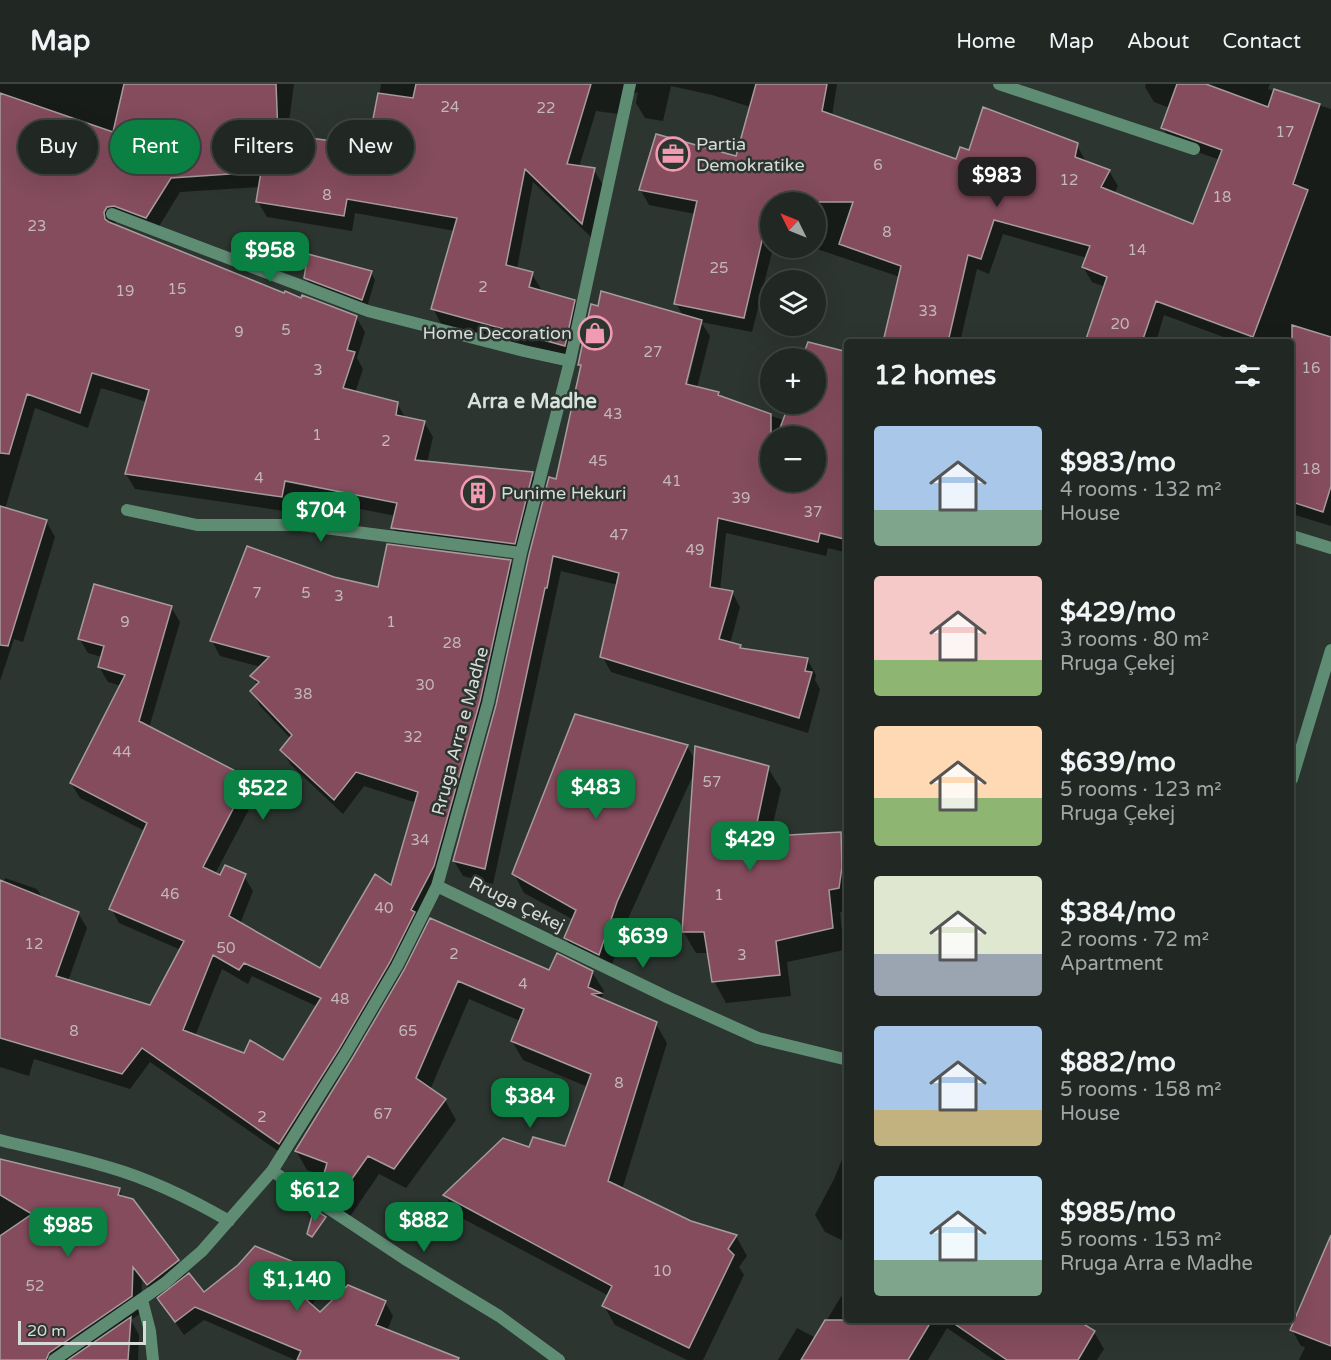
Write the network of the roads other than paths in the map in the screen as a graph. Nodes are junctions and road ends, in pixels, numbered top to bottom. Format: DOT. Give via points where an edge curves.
graph roads {
  1 [pos="630,84"];
  2 [pos="999,84"];
  3 [pos="1194,149"];
  4 [pos="112,214"];
  5 [pos="570,361"];
  6 [pos="127,510"];
  7 [pos="1294,537"];
  8 [pos="1331,548"];
  9 [pos="521,553"];
  10 [pos="1331,650"];
  11 [pos="1294,772"];
  12 [pos="437,886"];
  13 [pos="844,1059"];
  14 [pos="0,1140"];
  15 [pos="272,1171"];
  16 [pos="229,1221"];
  17 [pos="141,1300"];
  18 [pos="54,1360"];
  19 [pos="153,1360"];
  20 [pos="559,1360"];
  1 -- 5 [label="street, Rruga Arra e Madhe"];
  2 -- 3 [label="street"];
  4 -- 5 [label="street" via="368,311"];
  5 -- 9 [label="street, Rruga Arra e Madhe"];
  6 -- 9 [label="street" via="197,525 301,525"];
  7 -- 8 [label="street"];
  9 -- 12 [label="street, Rruga Arra e Madhe" via="488,703"];
  10 -- 11 [label="street"];
  12 -- 13 [label="street, Rruga Çekej" via="758,1038"];
  12 -- 15 [label="street, Rruga Arra e Madhe" via="397,966"];
  14 -- 16 [label="street" via="109,1167 169,1189"];
  15 -- 16 [label="street, Rruga Arra e Madhe"];
  15 -- 20 [label="street" via="499,1316"];
  16 -- 17 [label="street, Rruga Arra e Madhe" via="202,1251"];
  17 -- 18 [label="street, Rruga Arra e Madhe"];
  17 -- 19 [label="street"];
}
